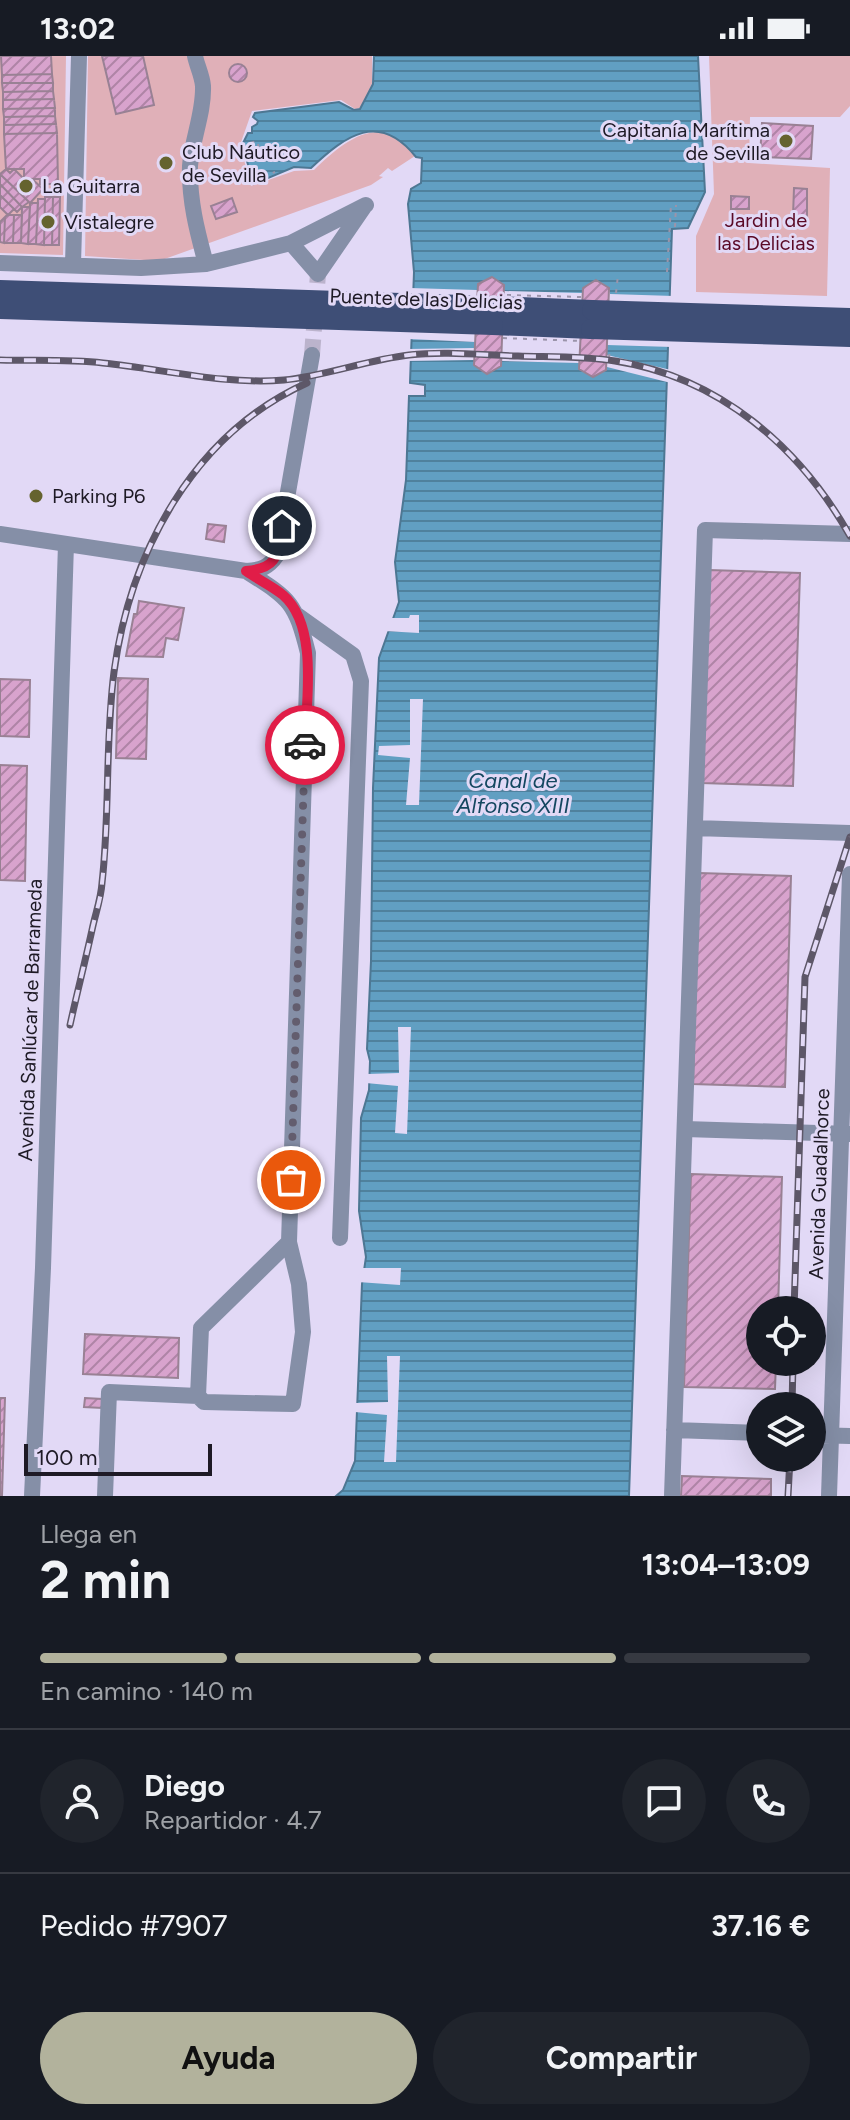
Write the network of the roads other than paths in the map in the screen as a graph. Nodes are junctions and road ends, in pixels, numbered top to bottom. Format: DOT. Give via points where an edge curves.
graph roads {
  1 [pos="79,56"];
  2 [pos="195,56"];
  3 [pos="291,243"];
  4 [pos="0,263"];
  5 [pos="73,264"];
  6 [pos="206,264"];
  7 [pos="0,290"];
  8 [pos="0,309"];
  9 [pos="850,318"];
  10 [pos="850,337"];
  11 [pos="312,355"];
  12 [pos="0,534"];
  13 [pos="850,534"];
  14 [pos="66,544"];
  15 [pos="246,571"];
  16 [pos="297,615"];
  17 [pos="695,828"];
  18 [pos="850,833"];
  19 [pos="850,874"];
  20 [pos="685,1129"];
  21 [pos="846,1134"];
  22 [pos="340,1238"];
  23 [pos="289,1242"];
  24 [pos="198,1396"];
  25 [pos="674,1430"];
  26 [pos="746,1433"];
  27 [pos="826,1435"];
  28 [pos="831,1435"];
  29 [pos="850,1436"];
  30 [pos="32,1496"];
  31 [pos="105,1496"];
  32 [pos="672,1496"];
  33 [pos="829,1496"];
  1 -- 5 [label="street"];
  2 -- 6 [label="street" via="203,88 190,185"];
  3 -- 3 [label="street" via="318,274 366,205 303,237"];
  3 -- 6 [label="street"];
  4 -- 5 [label="street"];
  5 -- 6 [label="street"];
  7 -- 9 [label="main road, Puente de las Delicias, bridge"];
  8 -- 10 [label="main road, Puente de las Delicias, bridge"];
  11 -- 15 [label="street" via="277,555 262,570"];
  12 -- 14 [label="street"];
  13 -- 17 [label="street" via="705,530"];
  14 -- 15 [label="street"];
  14 -- 30 [label="street, Avenida Sanlúcar de Barrameda"];
  15 -- 16 [label="street" via="284,596"];
  16 -- 22 [label="street" via="345,647 358,665 366,750"];
  16 -- 23 [label="street" via="308,653"];
  17 -- 18 [label="street"];
  17 -- 20 [label="street"];
  19 -- 21 [label="street, Avenida Guadalhorce"];
  20 -- 21 [label="street"];
  20 -- 25 [label="street"];
  21 -- 28 [label="street, Avenida Guadalhorce"];
  23 -- 24 [label="street" via="201,1328"];
  23 -- 24 [label="street" via="303,1332 293,1404 204,1402"];
  24 -- 31 [label="street" via="109,1392"];
  25 -- 26 [label="street"];
  25 -- 32 [label="street"];
  27 -- 28 [label="street"];
  28 -- 29 [label="street"];
  28 -- 33 [label="street, Avenida Guadalhorce"];
}
